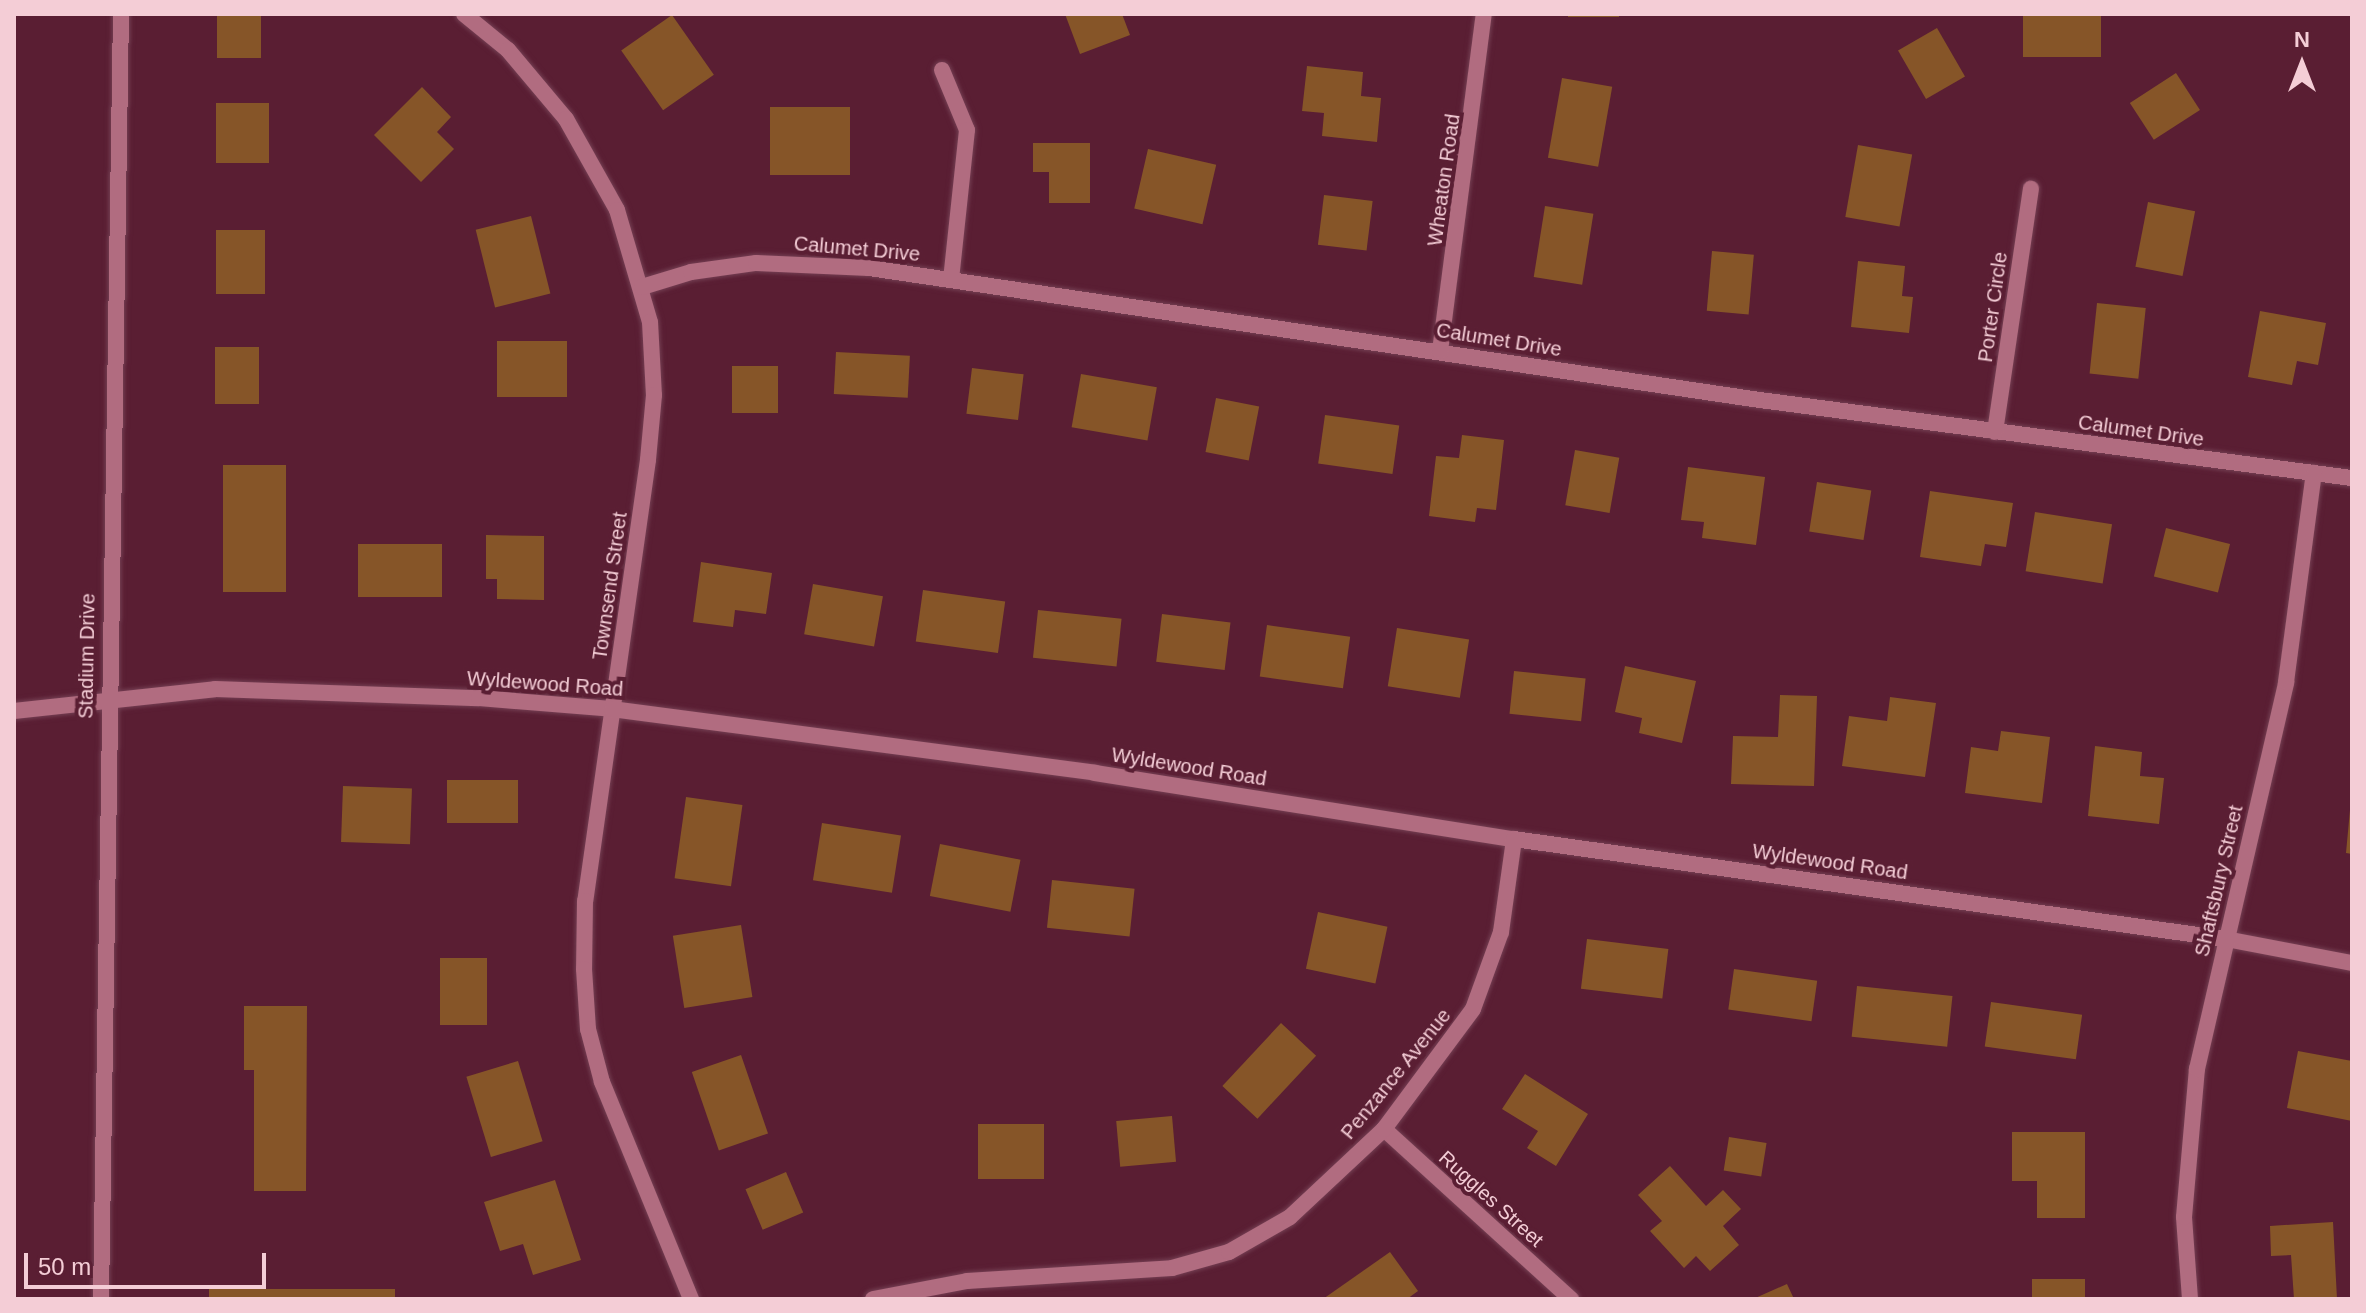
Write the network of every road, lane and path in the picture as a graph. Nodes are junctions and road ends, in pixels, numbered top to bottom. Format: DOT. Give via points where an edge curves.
graph roads {
  1 [pos="121,14"];
  2 [pos="464,14"];
  3 [pos="1484,14"];
  4 [pos="942,70"];
  5 [pos="2031,189"];
  6 [pos="951,279"];
  7 [pos="642,287"];
  8 [pos="1440,351"];
  9 [pos="1995,432"];
  10 [pos="2314,473"];
  11 [pos="2352,478"];
  12 [pos="107,700"];
  13 [pos="612,709"];
  14 [pos="14,711"];
  15 [pos="1514,839"];
  16 [pos="2226,939"];
  17 [pos="2352,963"];
  18 [pos="1384,1129"];
  19 [pos="101,1299"];
  20 [pos="691,1299"];
  21 [pos="873,1299"];
  22 [pos="1571,1299"];
  23 [pos="2190,1299"];
  1 -- 12 [label="street, Stadium Drive"];
  2 -- 7 [label="street, Townsend Street" via="508,50 566,119 610,196"];
  3 -- 8 [label="street, Wheaton Road"];
  4 -- 6 [label="street" via="967,130"];
  5 -- 9 [label="street, Porter Circle"];
  6 -- 7 [label="street, Calumet Drive" via="777,263 691,272"];
  6 -- 8 [label="street, Calumet Drive"];
  7 -- 13 [label="street, Townsend Street" via="654,395"];
  8 -- 9 [label="street, Calumet Drive"];
  9 -- 10 [label="street, Calumet Drive"];
  10 -- 11 [label="street, Calumet Drive"];
  10 -- 16 [label="street, Shaftsbury Street" via="2286,682"];
  12 -- 13 [label="street, Wyldewood Road" via="215,689 479,698"];
  12 -- 14 [label="street, Wyldewood Road"];
  12 -- 19 [label="street, Stadium Drive"];
  13 -- 15 [label="street, Wyldewood Road" via="1095,773"];
  13 -- 20 [label="street, Townsend Street" via="585,901 588,1029 602,1082"];
  15 -- 16 [label="street, Wyldewood Road"];
  15 -- 18 [label="street, Penzance Avenue" via="1501,932 1473,1009"];
  16 -- 17 [label="street, Wyldewood Road"];
  16 -- 23 [label="street, Shaftsbury Street" via="2197,1069 2189,1148 2184,1217"];
  18 -- 21 [label="street, Penzance Avenue" via="1290,1217 1202,1262 1135,1273 967,1281"];
  18 -- 22 [label="street, Ruggles Street"];
}
